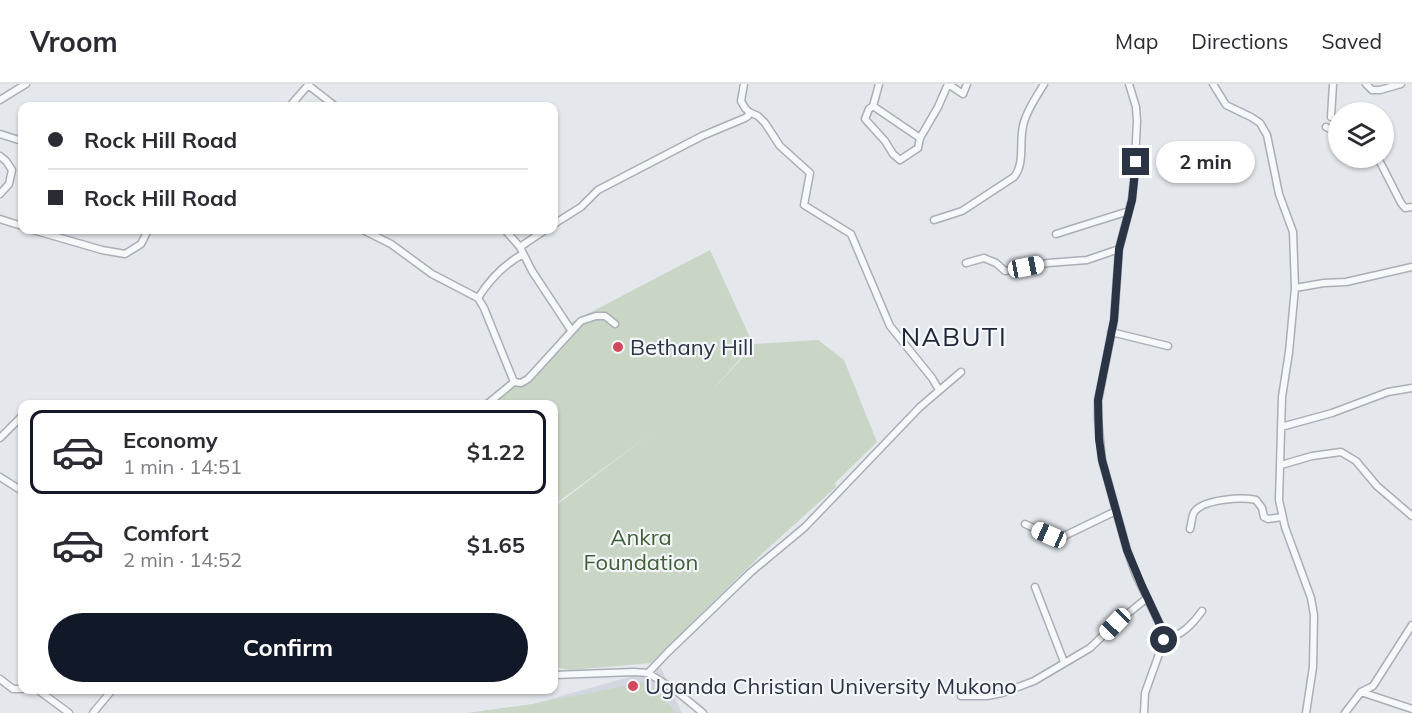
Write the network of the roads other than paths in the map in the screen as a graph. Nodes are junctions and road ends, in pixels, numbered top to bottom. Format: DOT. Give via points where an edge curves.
graph roads {
  1 [pos="26,84"];
  2 [pos="744,84"];
  3 [pos="879,84"];
  4 [pos="967,84"];
  5 [pos="1044,84"];
  6 [pos="1129,84"];
  7 [pos="1212,84"];
  8 [pos="1334,84"];
  9 [pos="1366,84"];
  10 [pos="1401,84"];
  11 [pos="309,85"];
  12 [pos="0,100"];
  13 [pos="294,102"];
  14 [pos="330,102"];
  15 [pos="1332,102"];
  16 [pos="873,106"];
  17 [pos="749,112"];
  18 [pos="0,134"];
  19 [pos="920,138"];
  20 [pos="18,140"];
  21 [pos="0,156"];
  22 [pos="1383,168"];
  23 [pos="0,194"];
  24 [pos="1412,207"];
  25 [pos="1129,211"];
  26 [pos="0,219"];
  27 [pos="934,220"];
  28 [pos="558,221"];
  29 [pos="18,225"];
  30 [pos="47,234"];
  31 [pos="146,234"];
  32 [pos="371,234"];
  33 [pos="509,234"];
  34 [pos="539,234"];
  35 [pos="1056,234"];
  36 [pos="520,247"];
  37 [pos="1119,249"];
  38 [pos="523,254"];
  39 [pos="966,263"];
  40 [pos="1412,267"];
  41 [pos="1295,288"];
  42 [pos="478,298"];
  43 [pos="615,324"];
  44 [pos="571,330"];
  45 [pos="1111,332"];
  46 [pos="1168,346"];
  47 [pos="961,372"];
  48 [pos="514,382"];
  49 [pos="1412,388"];
  50 [pos="939,390"];
  51 [pos="492,400"];
  52 [pos="18,420"];
  53 [pos="1281,427"];
  54 [pos="0,438"];
  55 [pos="1281,465"];
  56 [pos="0,477"];
  57 [pos="18,488"];
  58 [pos="1116,511"];
  59 [pos="1412,516"];
  60 [pos="1282,517"];
  61 [pos="1025,524"];
  62 [pos="1190,529"];
  63 [pos="1035,587"];
  64 [pos="1147,598"];
  65 [pos="1203,611"];
  66 [pos="1412,625"];
  67 [pos="1164,640"];
  68 [pos="1064,662"];
  69 [pos="648,674"];
  70 [pos="558,675"];
  71 [pos="0,679"];
  72 [pos="18,689"];
  73 [pos="1361,692"];
  74 [pos="44,694"];
  75 [pos="109,694"];
  76 [pos="960,696"];
  77 [pos="1412,709"];
  78 [pos="69,713"];
  79 [pos="93,713"];
  80 [pos="703,713"];
  81 [pos="1144,713"];
  82 [pos="1306,713"];
  83 [pos="1345,713"];
  1 -- 12 [label="street"];
  2 -- 17 [label="street" via="741,101"];
  3 -- 16 [label="street"];
  4 -- 19 [label="street" via="963,93 948,84"];
  5 -- 27 [label="street" via="1024,122 1019,171 962,211"];
  6 -- 25 [label="street" via="1136,107 1137,145"];
  7 -- 41 [label="street" via="1227,105 1260,123 1266,135 1279,194 1293,232"];
  8 -- 15 [label="street"];
  9 -- 10 [label="street" via="1380,90"];
  11 -- 13 [label="street"];
  11 -- 14 [label="street"];
  16 -- 19 [label="street"];
  16 -- 19 [label="street" via="866,119 900,160 918,148"];
  17 -- 28 [label="street" via="745,118 598,190"];
  17 -- 50 [label="street" via="765,123 780,146 810,173 804,205 851,234 890,326"];
  18 -- 20 [label="street"];
  21 -- 23 [label="street" via="12,170 9,184"];
  22 -- 24 [label="street" via="1401,203 1405,208"];
  25 -- 35 [label="street"];
  25 -- 37 [label="street"];
  26 -- 29 [label="street"];
  30 -- 31 [label="street" via="125,254 141,244"];
  32 -- 42 [label="street" via="432,274"];
  33 -- 36 [label="street"];
  34 -- 36 [label="street"];
  36 -- 38 [label="street"];
  37 -- 39 [label="street" via="1087,260 1005,271 984,258"];
  37 -- 45 [label="street"];
  38 -- 42 [label="street" via="501,268"];
  38 -- 44 [label="street"];
  40 -- 41 [label="street" via="1346,282"];
  41 -- 53 [label="street"];
  42 -- 48 [label="street"];
  43 -- 44 [label="street" via="605,316 596,316"];
  44 -- 48 [label="street" via="528,380"];
  45 -- 46 [label="street"];
  45 -- 58 [label="street" via="1098,419 1102,460"];
  47 -- 50 [label="street"];
  48 -- 51 [label="street"];
  49 -- 53 [label="street" via="1388,392"];
  50 -- 69 [label="street" via="805,526 751,572"];
  52 -- 54 [label="street"];
  53 -- 55 [label="street"];
  55 -- 59 [label="street" via="1341,452 1356,461 1377,486"];
  55 -- 60 [label="street"];
  56 -- 57 [label="street"];
  58 -- 61 [label="street" via="1062,537"];
  58 -- 64 [label="street"];
  60 -- 62 [label="street" via="1264,517 1259,502 1250,498 1214,501 1195,511"];
  60 -- 82 [label="street" via="1314,615 1313,667"];
  63 -- 68 [label="street"];
  64 -- 67 [label="street"];
  64 -- 68 [label="street" via="1090,648"];
  65 -- 67 [label="street" via="1182,632"];
  66 -- 73 [label="street" via="1372,686"];
  67 -- 81 [label="street" via="1145,693"];
  68 -- 76 [label="street" via="1018,688 987,696"];
  69 -- 70 [label="street"];
  69 -- 80 [label="street"];
  71 -- 72 [label="street"];
  73 -- 77 [label="street"];
  73 -- 83 [label="street"];
  74 -- 78 [label="street"];
  75 -- 79 [label="street"];
}
